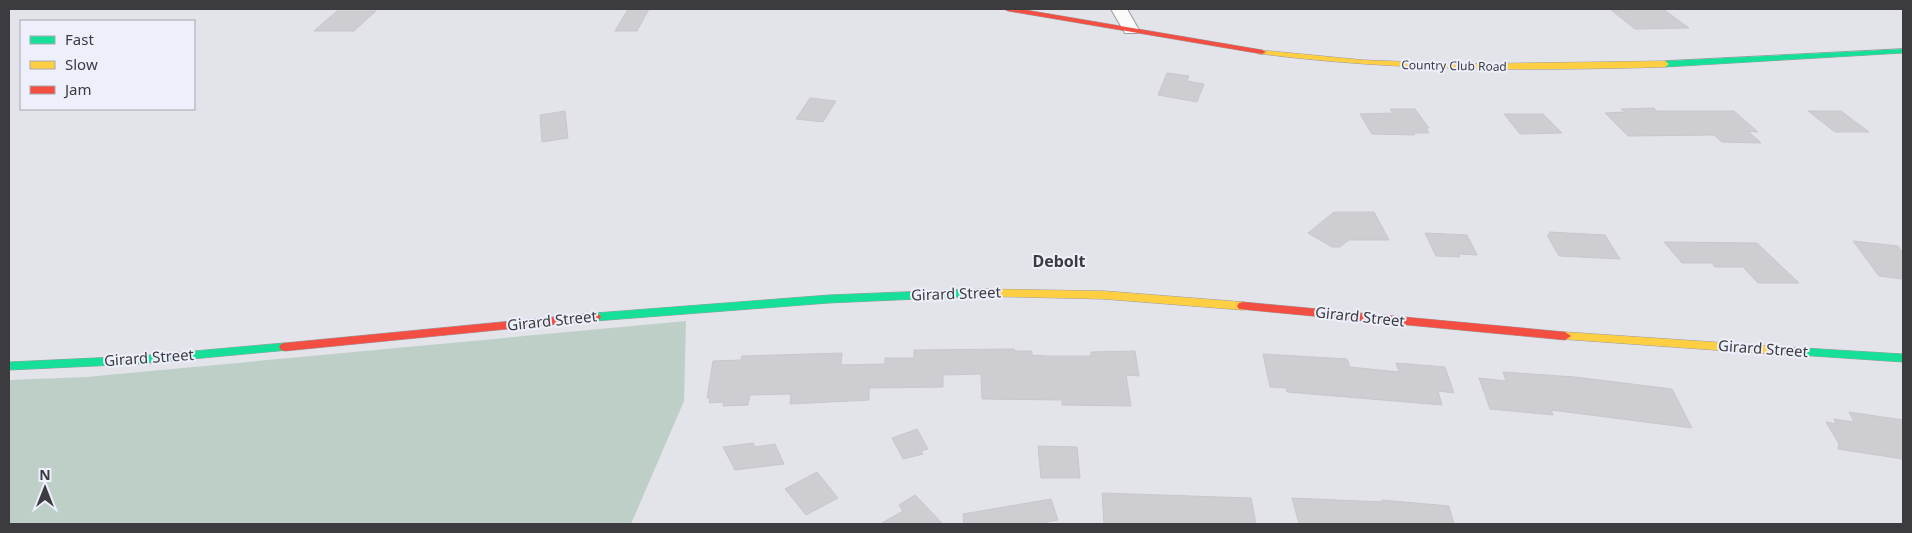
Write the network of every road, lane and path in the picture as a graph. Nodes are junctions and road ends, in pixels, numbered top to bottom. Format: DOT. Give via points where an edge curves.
graph roads {
  1 [pos="1008,9"];
  2 [pos="1119,9"];
  3 [pos="1041,11"];
  4 [pos="1131,30"];
  5 [pos="1903,51"];
  6 [pos="1903,358"];
  7 [pos="9,366"];
  1 -- 3 [label="street, Country Club Road"];
  2 -- 4 [label="street"];
  3 -- 4 [label="street, Country Club Road"];
  4 -- 5 [label="street, Country Club Road" via="1319,59 1438,67 1630,65"];
  6 -- 7 [label="street, Girard Street" via="1615,340 1157,298 987,293 687,308 272,348"];
}
